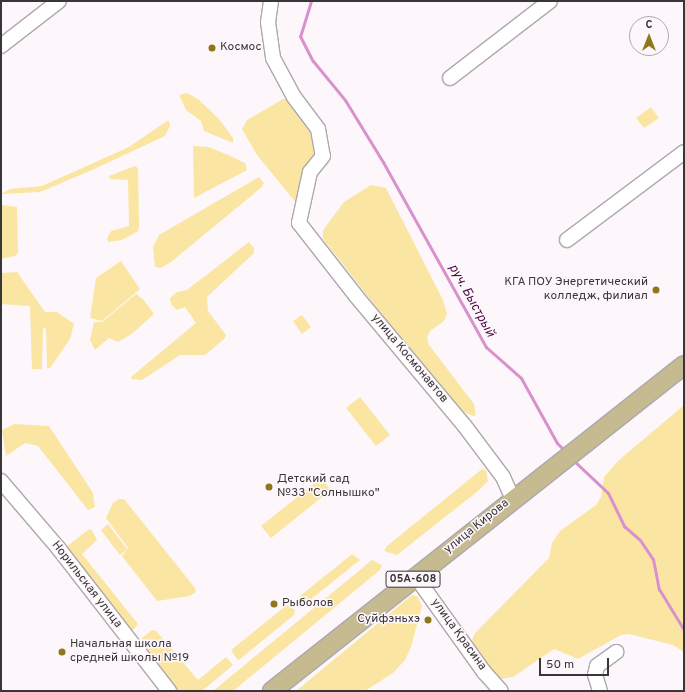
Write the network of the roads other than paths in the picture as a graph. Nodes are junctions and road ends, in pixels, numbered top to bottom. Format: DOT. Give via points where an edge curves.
graph roads {
  1 [pos="59,1"];
  2 [pos="271,1"];
  3 [pos="550,1"];
  4 [pos="1,46"];
  5 [pos="450,78"];
  6 [pos="684,152"];
  7 [pos="567,240"];
  8 [pos="684,366"];
  9 [pos="1,481"];
  10 [pos="513,498"];
  11 [pos="416,577"];
  12 [pos="616,652"];
  13 [pos="169,691"];
  14 [pos="272,691"];
  15 [pos="501,691"];
  16 [pos="600,691"];
  1 -- 4 [label="street"];
  2 -- 10 [label="street, улица Космонавтов" via="268,22 272,58 294,96 318,129 323,156 310,172 299,223 356,296 464,425 503,478"];
  3 -- 5 [label="street"];
  6 -- 7 [label="street"];
  8 -- 10 [label="main road, улица Кирова / 05А-608"];
  9 -- 13 [label="street, Норильская улица" via="59,549"];
  10 -- 11 [label="main road, улица Кирова / 05А-608"];
  11 -- 14 [label="main road, улица Кирова / 05А-608"];
  11 -- 15 [label="street, улица Красина" via="484,672"];
  12 -- 16 [label="street" via="597,666 595,675"];
}
